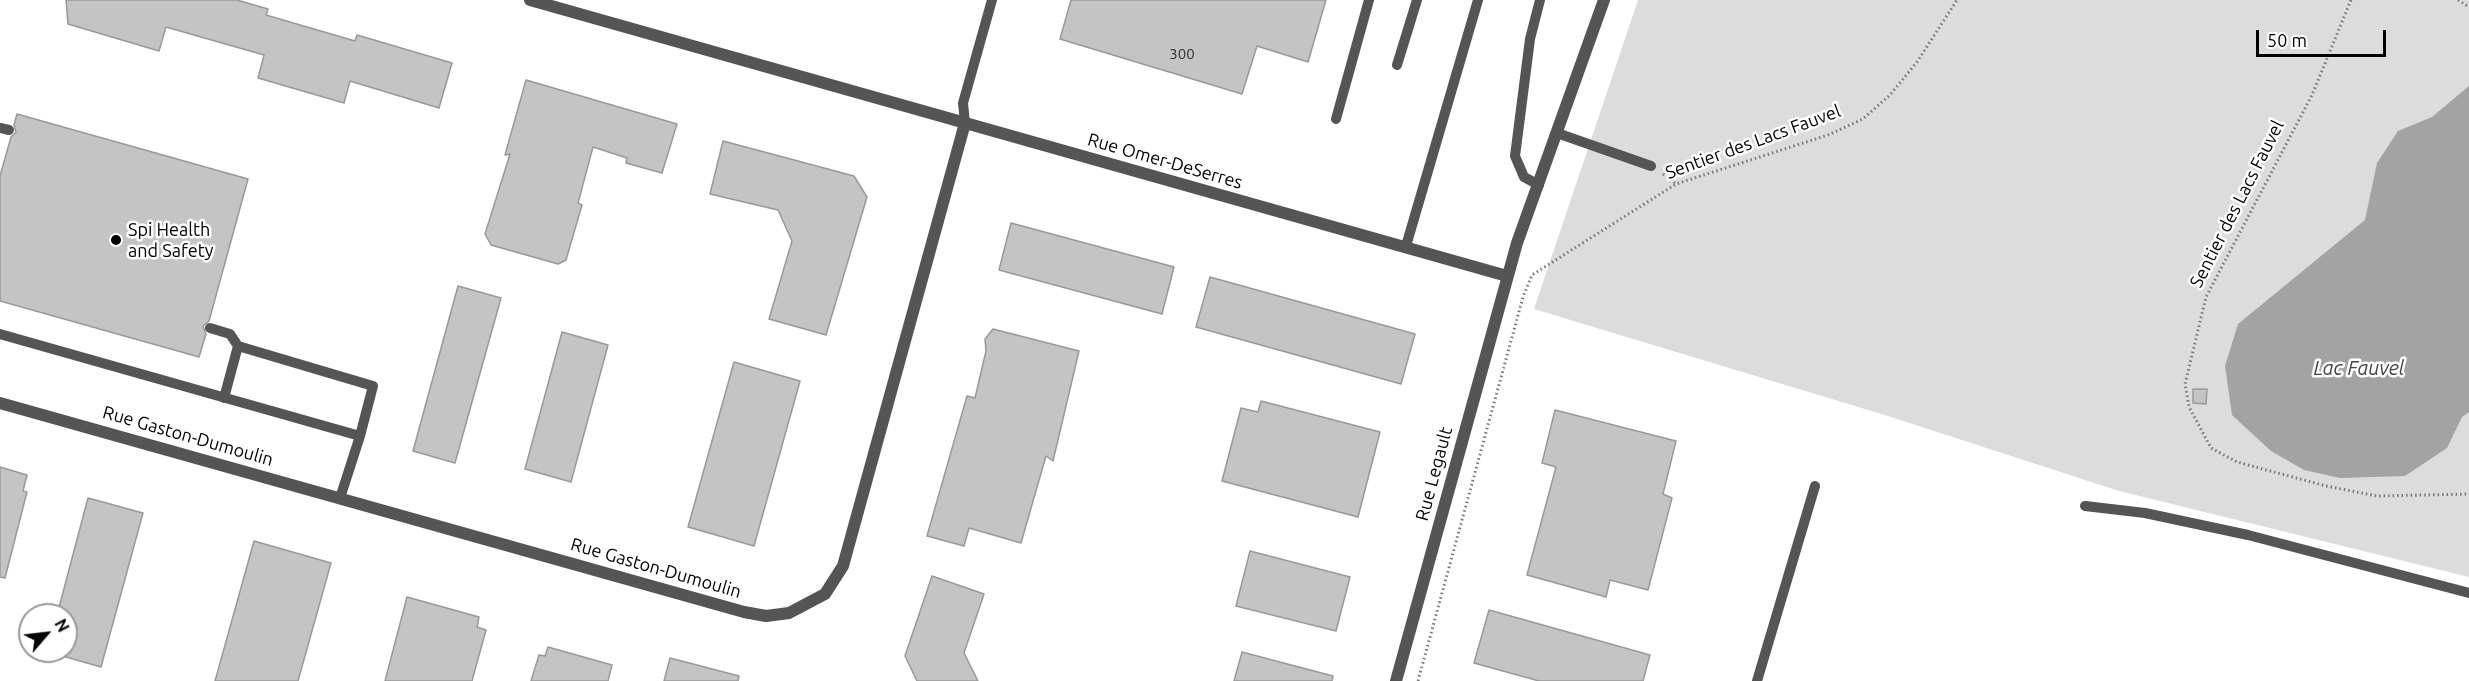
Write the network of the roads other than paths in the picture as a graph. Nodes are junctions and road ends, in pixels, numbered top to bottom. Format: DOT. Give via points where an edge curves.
graph roads {
  1 [pos="530,0"];
  2 [pos="993,0"];
  3 [pos="1369,0"];
  4 [pos="1417,0"];
  5 [pos="1479,0"];
  6 [pos="1540,0"];
  7 [pos="1604,0"];
  8 [pos="1397,65"];
  9 [pos="1336,119"];
  10 [pos="965,123"];
  11 [pos="1557,133"];
  12 [pos="1651,166"];
  13 [pos="1539,185"];
  14 [pos="1406,246"];
  15 [pos="1508,276"];
  16 [pos="210,328"];
  17 [pos="0,334"];
  18 [pos="238,346"];
  19 [pos="224,398"];
  20 [pos="0,403"];
  21 [pos="360,436"];
  22 [pos="1815,486"];
  23 [pos="340,498"];
  24 [pos="2085,506"];
  25 [pos="2469,593"];
  26 [pos="1396,681"];
  27 [pos="1757,681"];
  1 -- 10 [label="street, Rue Omer-DeSerres"];
  2 -- 10 [label="lane" via="963,103"];
  3 -- 9 [label="lane"];
  4 -- 8 [label="lane"];
  5 -- 14 [label="lane"];
  6 -- 13 [label="lane" via="1530,39 1515,156 1524,177"];
  7 -- 11 [label="street"];
  10 -- 14 [label="street, Rue Omer-DeSerres"];
  10 -- 23 [label="street, Rue Gaston-Dumoulin" via="847,553 835,582 813,603 782,615 757,615"];
  11 -- 12 [label="lane, Sentier des Lacs Fauvel"];
  11 -- 13 [label="street"];
  13 -- 15 [label="street"];
  14 -- 15 [label="street, Rue Omer-DeSerres"];
  15 -- 26 [label="street, Rue Legault"];
  16 -- 18 [label="lane" via="230,334"];
  17 -- 19 [label="lane"];
  18 -- 19 [label="lane"];
  18 -- 21 [label="lane" via="373,386"];
  19 -- 21 [label="lane"];
  20 -- 23 [label="street, Rue Gaston-Dumoulin"];
  21 -- 23 [label="lane"];
  22 -- 27 [label="lane"];
  24 -- 25 [label="lane" via="2145,513 2248,535"];
}
